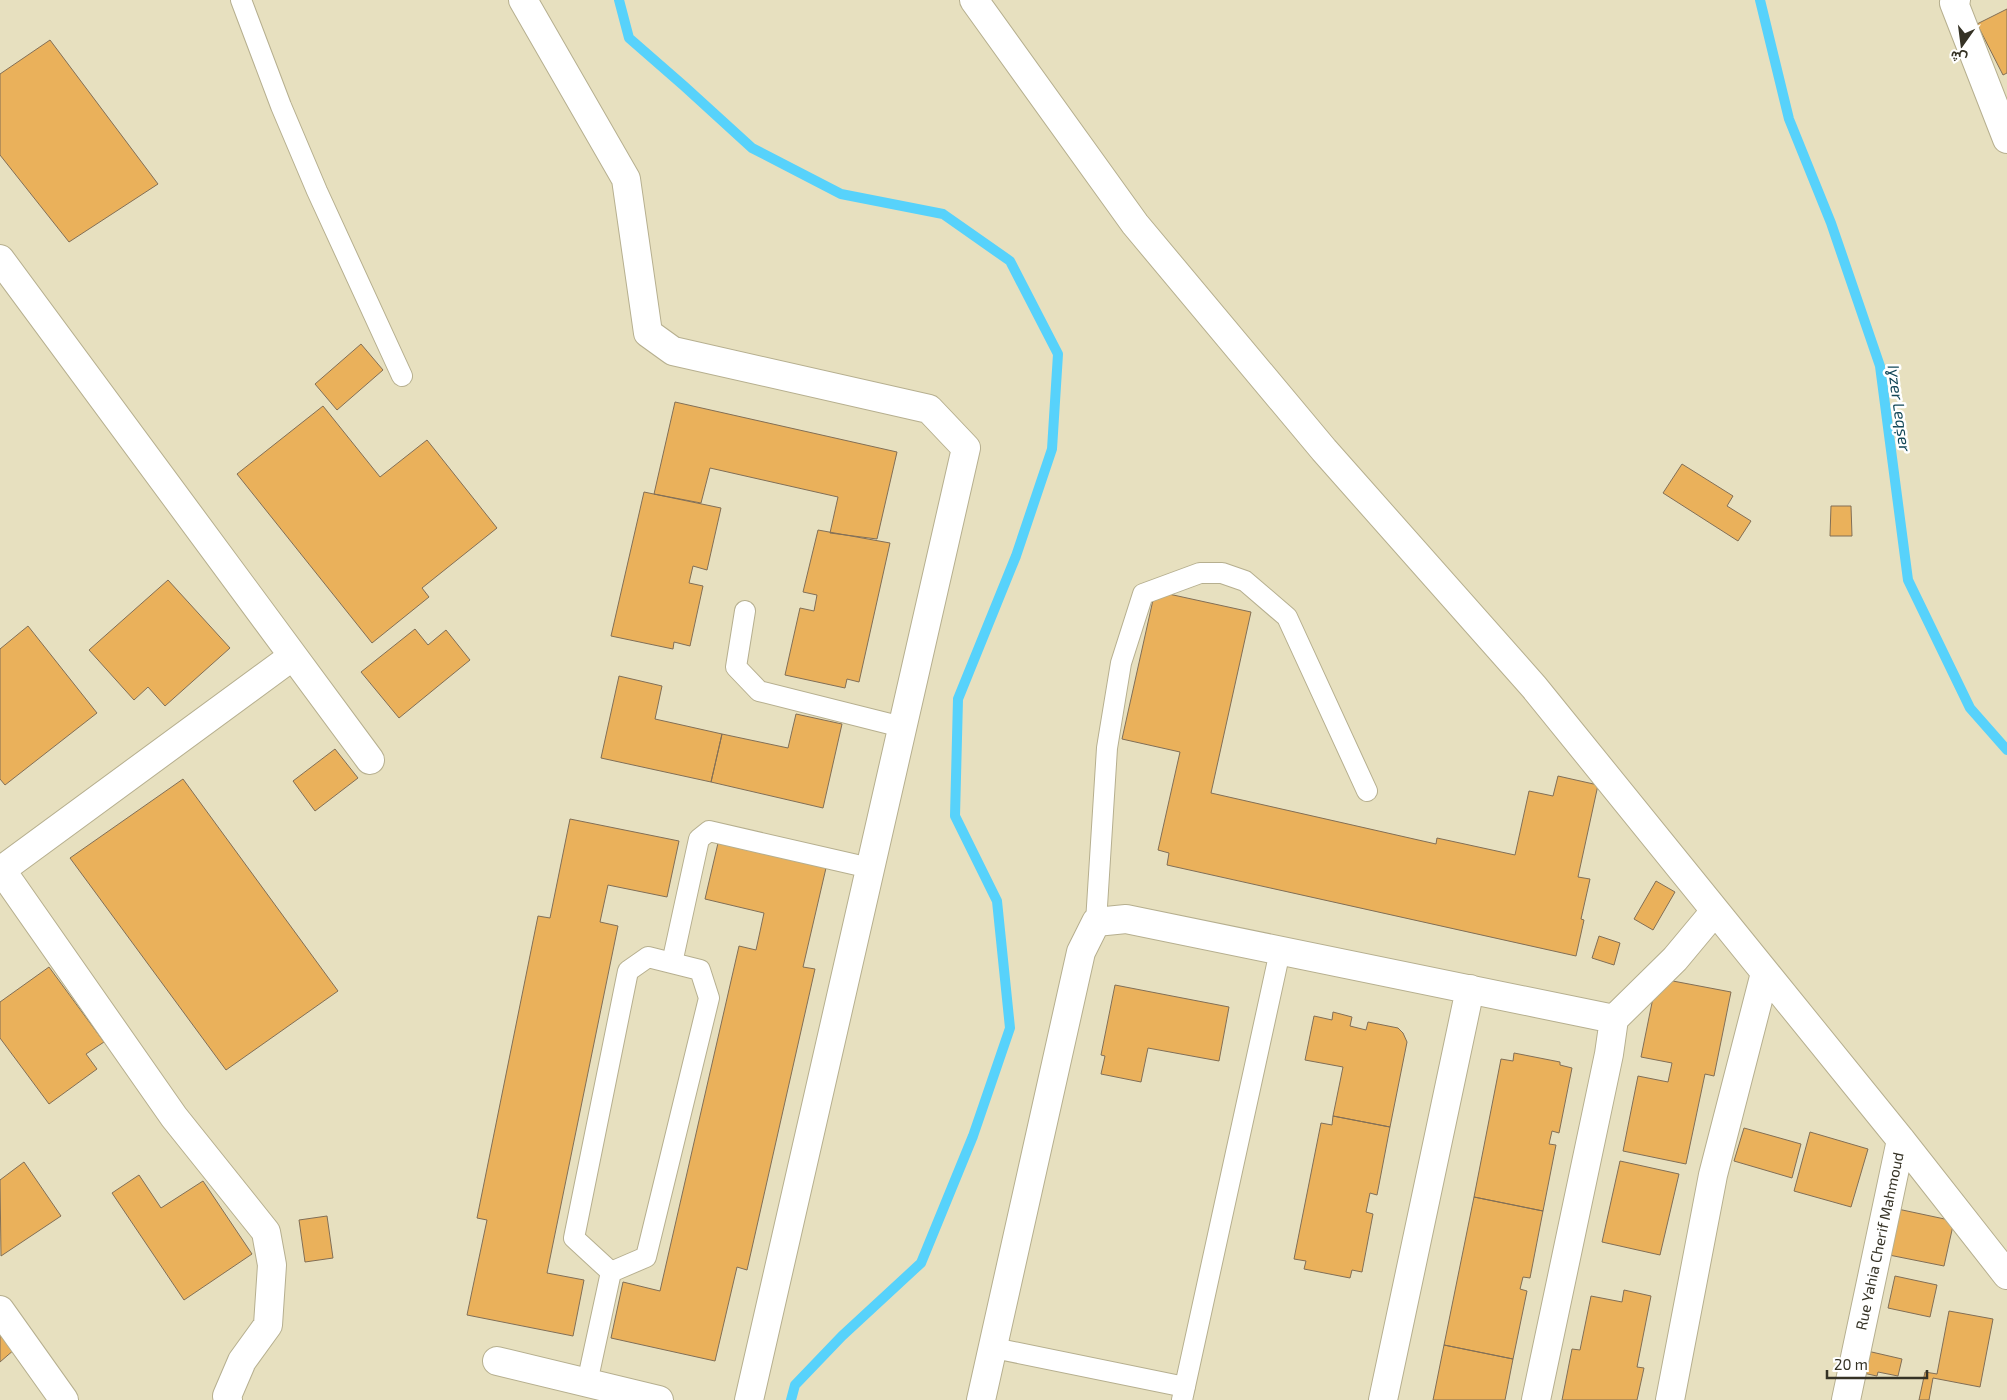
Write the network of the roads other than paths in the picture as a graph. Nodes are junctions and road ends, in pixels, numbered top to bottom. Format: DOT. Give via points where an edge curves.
graph roads {
  1 [pos="241,0"];
  2 [pos="523,0"];
  3 [pos="974,0"];
  4 [pos="1956,0"];
  5 [pos="2007,139"];
  6 [pos="5,274"];
  7 [pos="402,376"];
  8 [pos="745,612"];
  9 [pos="293,656"];
  10 [pos="902,727"];
  11 [pos="370,760"];
  12 [pos="1367,791"];
  13 [pos="870,868"];
  14 [pos="0,870"];
  15 [pos="1715,911"];
  16 [pos="1096,922"];
  17 [pos="1280,951"];
  18 [pos="672,964"];
  19 [pos="1765,973"];
  20 [pos="1470,989"];
  21 [pos="1614,1019"];
  22 [pos="1901,1140"];
  23 [pos="611,1272"];
  24 [pos="2007,1275"];
  25 [pos="0,1310"];
  26 [pos="994,1348"];
  27 [pos="497,1361"];
  28 [pos="588,1383"];
  29 [pos="1183,1393"];
  30 [pos="64,1400"];
  31 [pos="228,1400"];
  32 [pos="659,1400"];
  33 [pos="749,1400"];
  34 [pos="982,1400"];
  35 [pos="1383,1400"];
  36 [pos="1536,1400"];
  37 [pos="1670,1400"];
  38 [pos="1846,1400"];
  1 -- 7 [label="lane" via="317,191"];
  2 -- 10 [label="street" via="626,179 648,332 673,351 929,409 966,448"];
  3 -- 15 [label="street" via="1135,224 1324,450 1534,687"];
  4 -- 5 [label="street" via="1954,3"];
  6 -- 9 [label="street"];
  8 -- 10 [label="lane" via="736,667 759,691"];
  9 -- 11 [label="street"];
  9 -- 14 [label="street"];
  10 -- 13 [label="street"];
  12 -- 16 [label="lane" via="1287,618 1245,581 1222,573 1200,572 1143,594 1121,664 1107,748"];
  13 -- 18 [label="lane" via="709,831 699,839"];
  13 -- 33 [label="street"];
  14 -- 31 [label="street" via="174,1117 266,1232 272,1265 268,1325 242,1361"];
  15 -- 19 [label="street"];
  15 -- 21 [label="street" via="1675,959"];
  16 -- 17 [label="street" via="1126,919"];
  16 -- 26 [label="street" via="1081,952"];
  17 -- 20 [label="street"];
  17 -- 29 [label="lane"];
  18 -- 23 [label="lane" via="700,970 709,998 646,1257"];
  18 -- 23 [label="lane" via="648,957 628,971 574,1238"];
  19 -- 22 [label="street"];
  19 -- 37 [label="street" via="1713,1175"];
  20 -- 21 [label="street"];
  20 -- 35 [label="street"];
  21 -- 36 [label="street"];
  22 -- 24 [label="street"];
  22 -- 38 [label="street, Rue Yahia Cherif Mahmoud"];
  23 -- 28 [label="lane"];
  25 -- 30 [label="street"];
  26 -- 29 [label="lane"];
  26 -- 34 [label="street"];
  27 -- 28 [label="street"];
  28 -- 32 [label="street"];
}
